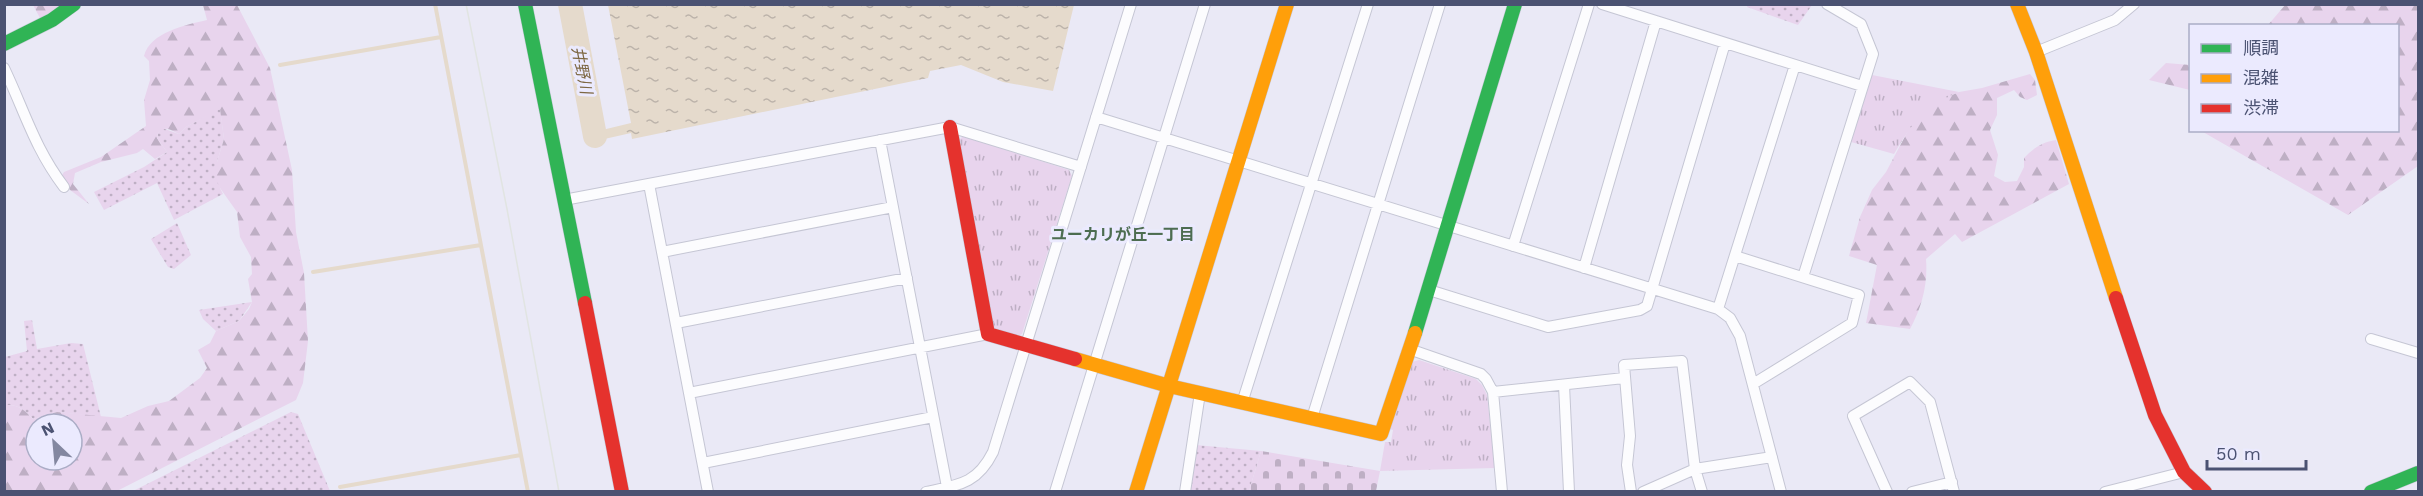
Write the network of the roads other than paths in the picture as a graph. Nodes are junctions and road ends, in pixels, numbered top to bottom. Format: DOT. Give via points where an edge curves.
graph roads {
  1 [pos="74,4"];
  2 [pos="525,4"];
  3 [pos="1131,4"];
  4 [pos="1205,4"];
  5 [pos="1287,4"];
  6 [pos="1368,4"];
  7 [pos="1440,4"];
  8 [pos="1515,4"];
  9 [pos="1589,4"];
  10 [pos="1602,4"];
  11 [pos="1827,4"];
  12 [pos="2017,4"];
  13 [pos="2134,4"];
  14 [pos="1656,21"];
  15 [pos="1725,43"];
  16 [pos="4,44"];
  17 [pos="2036,52"];
  18 [pos="1795,65"];
  19 [pos="4,68"];
  20 [pos="1862,86"];
  21 [pos="1096,117"];
  22 [pos="950,127"];
  23 [pos="1164,138"];
  24 [pos="880,140"];
  25 [pos="1239,162"];
  26 [pos="1081,167"];
  27 [pos="649,184"];
  28 [pos="1311,184"];
  29 [pos="64,187"];
  30 [pos="564,200"];
  31 [pos="1378,205"];
  32 [pos="893,207"];
  33 [pos="1447,226"];
  34 [pos="1513,246"];
  35 [pos="662,252"];
  36 [pos="1735,256"];
  37 [pos="1584,268"];
  38 [pos="1803,277"];
  39 [pos="907,278"];
  40 [pos="1652,289"];
  41 [pos="1429,290"];
  42 [pos="1718,309"];
  43 [pos="676,323"];
  44 [pos="988,334"];
  45 [pos="2371,339"];
  46 [pos="1025,346"];
  47 [pos="920,348"];
  48 [pos="1409,349"];
  49 [pos="2418,353"];
  50 [pos="1094,365"];
  51 [pos="1624,378"];
  52 [pos="1753,384"];
  53 [pos="1564,385"];
  54 [pos="1169,386"];
  55 [pos="1493,392"];
  56 [pos="689,393"];
  57 [pos="1200,393"];
  58 [pos="1242,403"];
  59 [pos="933,417"];
  60 [pos="1312,418"];
  61 [pos="1772,457"];
  62 [pos="703,463"];
  63 [pos="1695,469"];
  64 [pos="2184,472"];
  65 [pos="2418,473"];
  66 [pos="1953,487"];
  67 [pos="948,489"];
  68 [pos="622,492"];
  69 [pos="708,492"];
  70 [pos="926,492"];
  71 [pos="1055,492"];
  72 [pos="1136,492"];
  73 [pos="1185,492"];
  74 [pos="1502,492"];
  75 [pos="1569,492"];
  76 [pos="1631,492"];
  77 [pos="1643,492"];
  78 [pos="1702,492"];
  79 [pos="1781,492"];
  80 [pos="1887,492"];
  81 [pos="1912,492"];
  82 [pos="2105,492"];
  83 [pos="2205,492"];
  84 [pos="2371,492"];
  1 -- 16 [label="main road"];
  2 -- 30 [label="main road"];
  3 -- 21 [label="street"];
  4 -- 23 [label="street"];
  5 -- 25 [label="main road"];
  6 -- 28 [label="street"];
  7 -- 31 [label="street"];
  8 -- 33 [label="main road"];
  9 -- 34 [label="street"];
  10 -- 14 [label="street"];
  11 -- 20 [label="street" via="1861,24 1873,54"];
  12 -- 17 [label="main road"];
  13 -- 17 [label="street" via="2115,20"];
  14 -- 15 [label="street"];
  14 -- 37 [label="street"];
  15 -- 18 [label="street"];
  15 -- 40 [label="street"];
  17 -- 64 [label="main road" via="2155,415"];
  18 -- 20 [label="street"];
  18 -- 36 [label="street"];
  19 -- 29 [label="street" via="42,155"];
  20 -- 38 [label="street"];
  21 -- 23 [label="street"];
  21 -- 26 [label="street"];
  22 -- 24 [label="street"];
  22 -- 26 [label="street"];
  22 -- 44 [label="main road"];
  23 -- 25 [label="street"];
  23 -- 50 [label="street"];
  24 -- 27 [label="street"];
  24 -- 32 [label="street"];
  25 -- 28 [label="street"];
  25 -- 54 [label="main road"];
  26 -- 46 [label="street"];
  27 -- 30 [label="street"];
  27 -- 35 [label="street"];
  28 -- 31 [label="street"];
  28 -- 58 [label="street"];
  30 -- 68 [label="main road"];
  31 -- 33 [label="street"];
  31 -- 60 [label="street"];
  32 -- 35 [label="street"];
  32 -- 39 [label="street"];
  33 -- 34 [label="street"];
  33 -- 41 [label="main road"];
  34 -- 37 [label="street"];
  35 -- 43 [label="street"];
  36 -- 38 [label="street"];
  36 -- 42 [label="street"];
  37 -- 40 [label="street"];
  38 -- 52 [label="street" via="1859,294 1852,323"];
  39 -- 43 [label="street"];
  39 -- 47 [label="street"];
  40 -- 41 [label="street" via="1647,306 1640,310 1554,327"];
  40 -- 42 [label="street"];
  41 -- 48 [label="main road"];
  42 -- 52 [label="street" via="1736,327"];
  43 -- 56 [label="street"];
  44 -- 46 [label="main road"];
  44 -- 47 [label="street"];
  45 -- 49 [label="street"];
  46 -- 50 [label="main road"];
  46 -- 67 [label="street" via="987,464 966,483"];
  47 -- 56 [label="street"];
  47 -- 59 [label="street"];
  48 -- 55 [label="street" via="1481,374"];
  48 -- 60 [label="main road" via="1381,434"];
  50 -- 54 [label="main road"];
  50 -- 71 [label="street"];
  51 -- 53 [label="street"];
  51 -- 63 [label="street" via="1624,365 1682,361"];
  51 -- 76 [label="street"];
  52 -- 61 [label="street"];
  53 -- 55 [label="street"];
  53 -- 75 [label="street"];
  54 -- 57 [label="main road"];
  54 -- 72 [label="main road"];
  55 -- 74 [label="street"];
  56 -- 62 [label="street"];
  57 -- 58 [label="main road"];
  57 -- 73 [label="street"];
  58 -- 60 [label="main road"];
  59 -- 62 [label="street"];
  59 -- 67 [label="street"];
  61 -- 63 [label="street"];
  61 -- 79 [label="street"];
  62 -- 69 [label="street"];
  63 -- 77 [label="street"];
  63 -- 78 [label="street"];
  64 -- 82 [label="street"];
  64 -- 83 [label="main road"];
  65 -- 84 [label="main road"];
  66 -- 80 [label="street" via="1930,402 1910,382 1853,416"];
  66 -- 81 [label="street"];
  67 -- 70 [label="street"];
}
